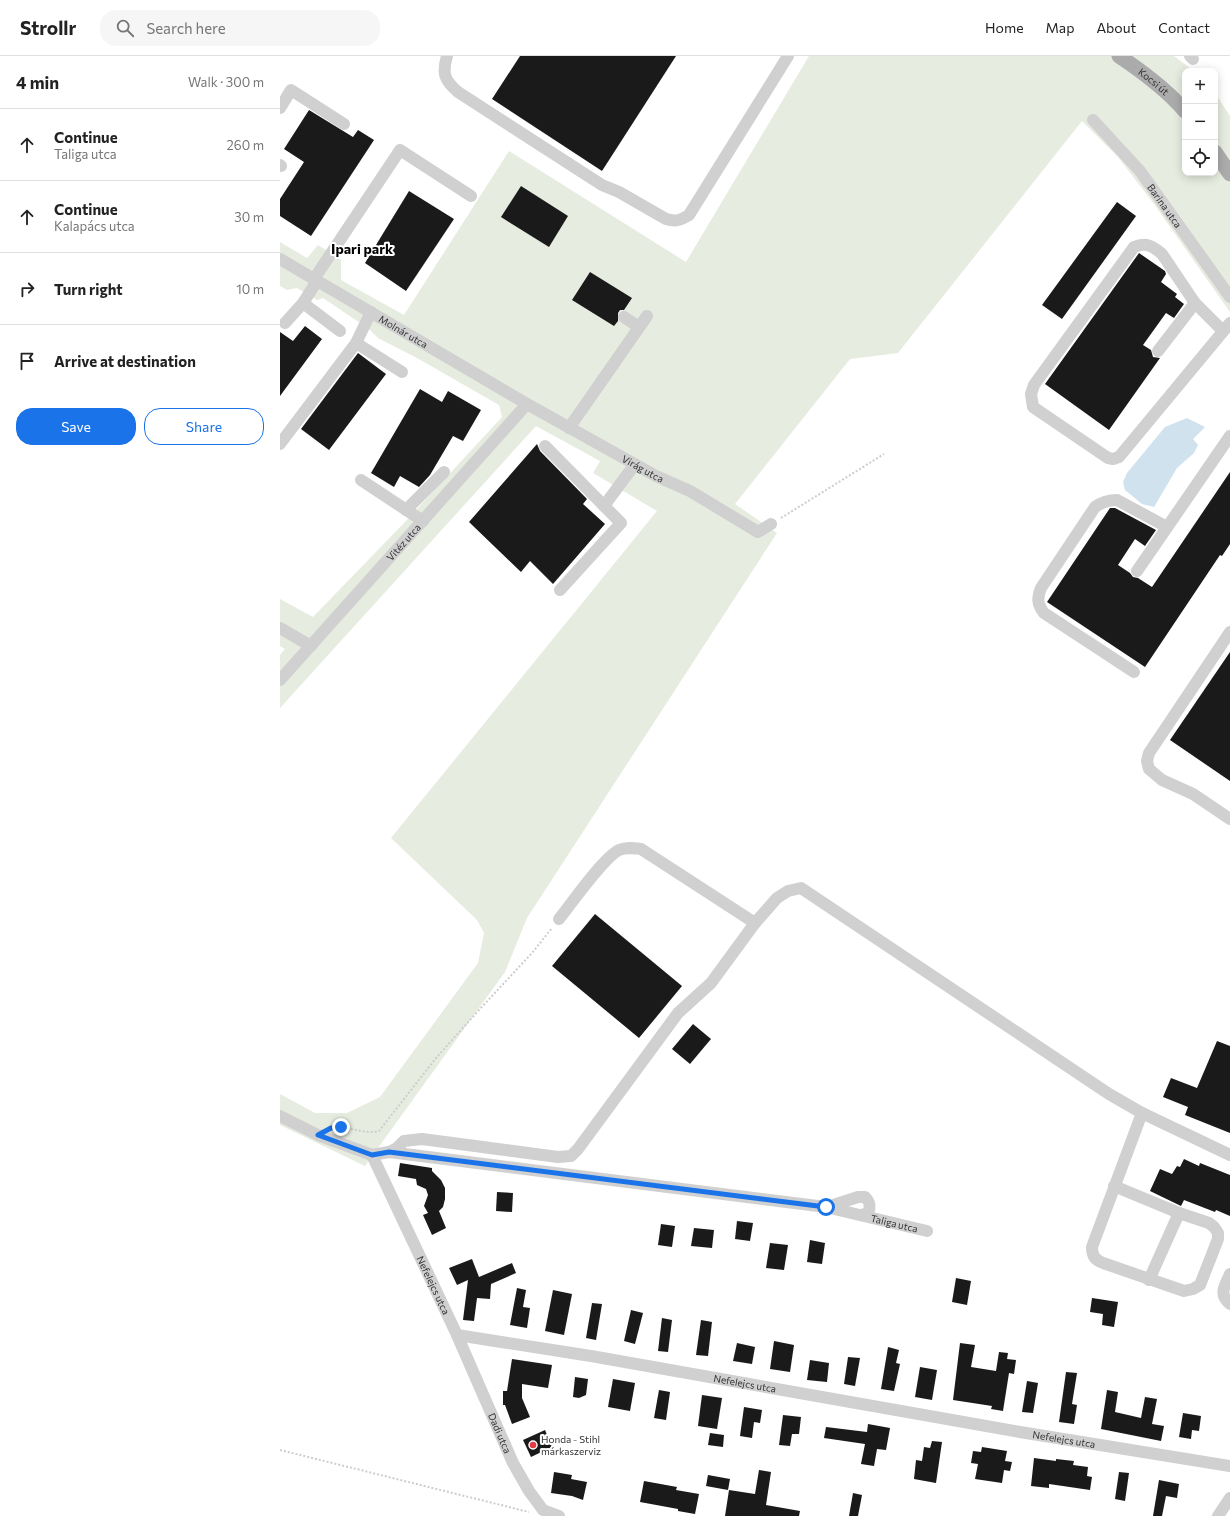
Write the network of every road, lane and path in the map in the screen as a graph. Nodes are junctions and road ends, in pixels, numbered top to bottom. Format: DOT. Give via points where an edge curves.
graph roads {
  1 [pos="447,56"];
  2 [pos="788,56"];
  3 [pos="1119,56"];
  4 [pos="280,108"];
  5 [pos="1182,108"];
  6 [pos="1094,120"];
  7 [pos="344,124"];
  8 [pos="1218,156"];
  9 [pos="1230,174"];
  10 [pos="471,196"];
  11 [pos="280,259"];
  12 [pos="316,280"];
  13 [pos="1230,297"];
  14 [pos="303,303"];
  15 [pos="1195,303"];
  16 [pos="371,312"];
  17 [pos="647,316"];
  18 [pos="624,317"];
  19 [pos="285,323"];
  20 [pos="638,327"];
  21 [pos="1227,327"];
  22 [pos="340,331"];
  23 [pos="356,343"];
  24 [pos="1158,351"];
  25 [pos="402,372"];
  26 [pos="527,404"];
  27 [pos="569,428"];
  28 [pos="1230,436"];
  29 [pos="280,444"];
  30 [pos="545,446"];
  31 [pos="884,454"];
  32 [pos="635,464"];
  33 [pos="444,472"];
  34 [pos="361,480"];
  35 [pos="604,506"];
  36 [pos="406,510"];
  37 [pos="423,521"];
  38 [pos="771,524"];
  39 [pos="1167,527"];
  40 [pos="1137,571"];
  41 [pos="560,590"];
  42 [pos="280,628"];
  43 [pos="1230,632"];
  44 [pos="311,646"];
  45 [pos="1134,672"];
  46 [pos="280,680"];
  47 [pos="1229,817"];
  48 [pos="559,919"];
  49 [pos="755,923"];
  50 [pos="1142,1113"];
  51 [pos="280,1116"];
  52 [pos="318,1135"];
  53 [pos="389,1152"];
  54 [pos="372,1155"];
  55 [pos="1230,1155"];
  56 [pos="1114,1186"];
  57 [pos="826,1207"];
  58 [pos="1179,1213"];
  59 [pos="862,1216"];
  60 [pos="927,1231"];
  61 [pos="1230,1274"];
  62 [pos="1149,1280"];
  63 [pos="1230,1304"];
  64 [pos="457,1335"];
  65 [pos="280,1450"];
  66 [pos="1230,1466"];
  67 [pos="1230,1498"];
  68 [pos="543,1510"];
  69 [pos="559,1516"];
  70 [pos="1218,1516"];
  1 -- 2 [label="street" via="445,77 458,92 602,185 619,192 666,220 674,221 682,220 689,215"];
  3 -- 5 [label="main road, Kocsi út" via="1156,83"];
  4 -- 7 [label="street" via="291,90"];
  6 -- 13 [label="street, Barina utca" via="1140,171"];
  8 -- 9 [label="main road"];
  10 -- 12 [label="street" via="400,150"];
  11 -- 12 [label="street, Molnár utca"];
  12 -- 14 [label="street"];
  12 -- 16 [label="street, Molnár utca"];
  14 -- 19 [label="street"];
  14 -- 22 [label="street"];
  15 -- 21 [label="street"];
  15 -- 21 [label="street" via="1155,247 1140,244 1134,247 1034,385 1031,394 1033,406 1108,458 1119,458"];
  15 -- 24 [label="street"];
  16 -- 23 [label="street"];
  16 -- 26 [label="street, Molnár utca"];
  17 -- 20 [label="street"];
  18 -- 20 [label="street"];
  20 -- 27 [label="street"];
  23 -- 25 [label="street"];
  23 -- 29 [label="street"];
  26 -- 27 [label="street, Virág utca"];
  26 -- 37 [label="street, Vitéz utca"];
  27 -- 32 [label="street, Virág utca"];
  28 -- 39 [label="street"];
  30 -- 35 [label="street"];
  31 -- 38 [label="path"];
  32 -- 35 [label="street"];
  32 -- 38 [label="street, Virág utca" via="690,491 758,532"];
  33 -- 36 [label="street"];
  34 -- 36 [label="street"];
  35 -- 41 [label="street" via="621,523"];
  36 -- 37 [label="street"];
  37 -- 44 [label="street, Vitéz utca"];
  39 -- 40 [label="street"];
  39 -- 45 [label="street" via="1122,502 1110,500 1101,503 1095,507 1038,595 1038,602 1044,613"];
  42 -- 44 [label="street"];
  43 -- 47 [label="street" via="1149,753 1147,762 1149,769 1162,780 1193,794"];
  44 -- 46 [label="street, Vitéz utca"];
  48 -- 49 [label="street" via="611,856 626,848 641,849"];
  48 -- 52 [label="path" via="532,953 436,1058 379,1131 372,1133 341,1127 331,1128"];
  49 -- 50 [label="street" via="777,898 788,891 800,888 1109,1094"];
  49 -- 53 [label="street" via="711,982 678,1013 571,1156 558,1157 422,1139 404,1141"];
  50 -- 55 [label="street"];
  50 -- 56 [label="street"];
  51 -- 52 [label="street"];
  52 -- 54 [label="street"];
  53 -- 54 [label="street, Taliga utca"];
  53 -- 57 [label="street, Taliga utca"];
  54 -- 64 [label="street, Nefelejcs utca"];
  56 -- 58 [label="street"];
  56 -- 62 [label="street" via="1092,1253 1098,1261"];
  57 -- 59 [label="street, Taliga utca"];
  57 -- 59 [label="street, Taliga utca" via="865,1197 870,1207"];
  58 -- 62 [label="street"];
  58 -- 62 [label="street" via="1209,1223 1218,1233 1200,1284 1194,1289 1184,1291"];
  59 -- 60 [label="street, Taliga utca"];
  61 -- 63 [label="street" via="1223,1292 1224,1300"];
  64 -- 66 [label="street, Nefelejcs utca"];
  64 -- 68 [label="street, Dadi utca" via="513,1463 529,1492"];
  65 -- 68 [label="path" via="530,1512"];
  67 -- 70 [label="street"];
  68 -- 69 [label="street"];
}
